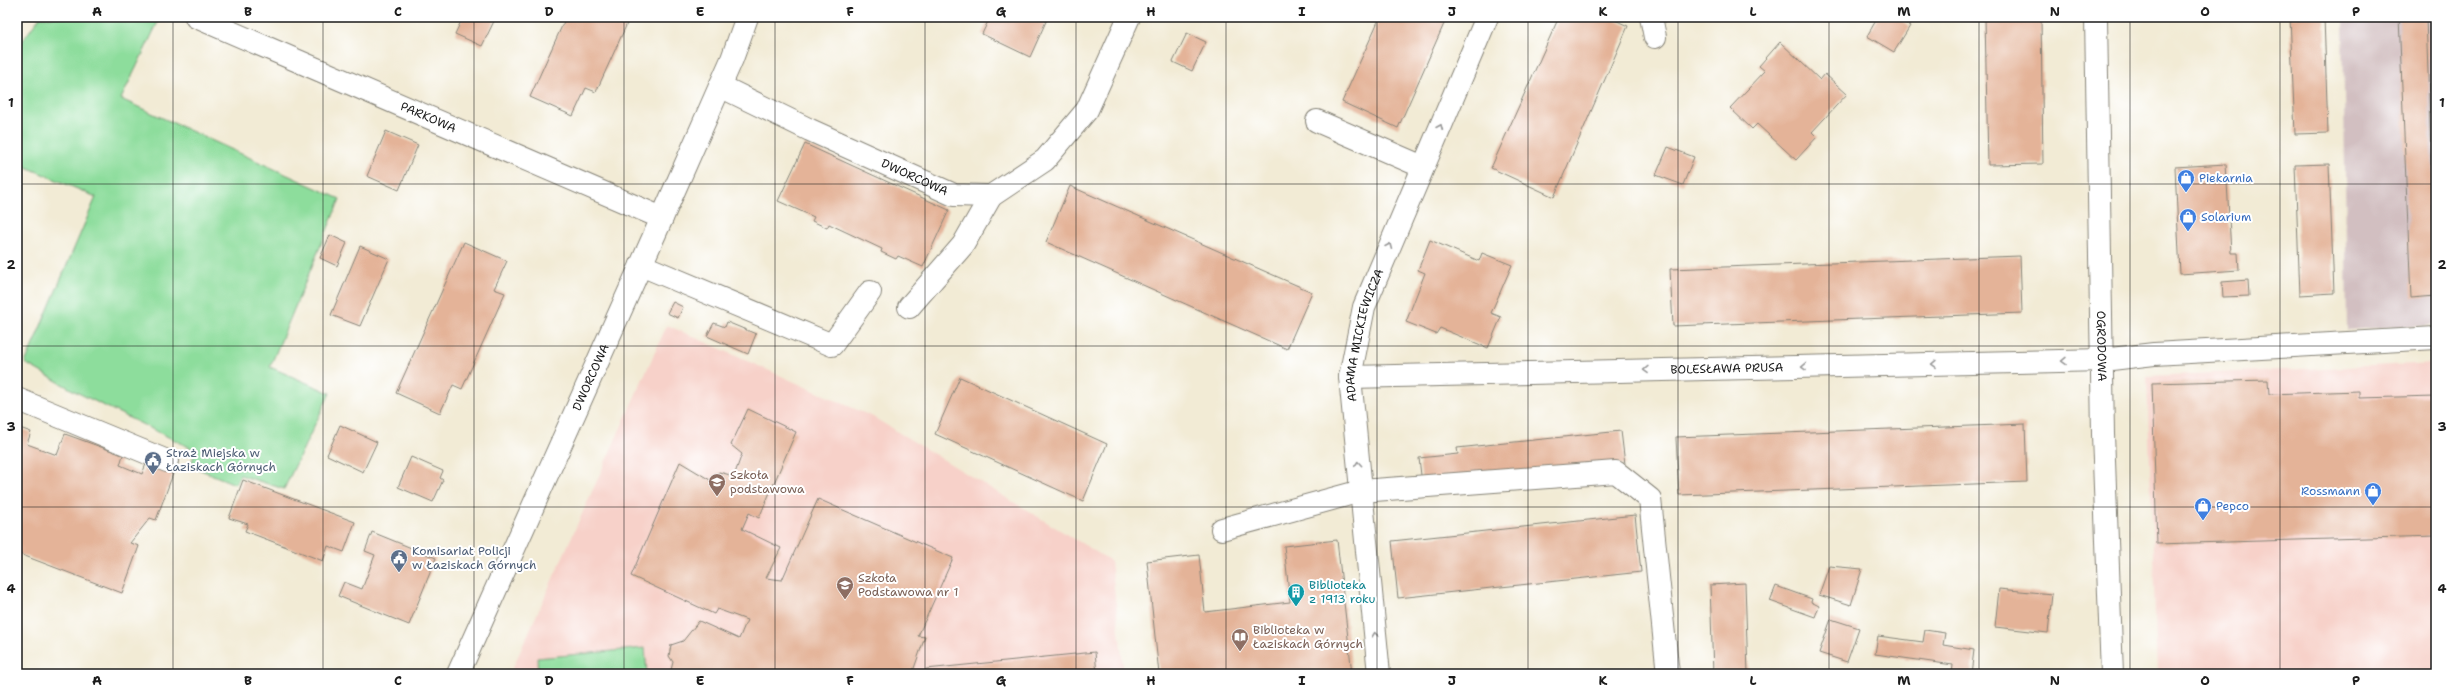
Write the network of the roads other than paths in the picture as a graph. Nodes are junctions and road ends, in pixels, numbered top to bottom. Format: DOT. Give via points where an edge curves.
graph roads {
  1 [pos="196,17"];
  2 [pos="747,17"];
  3 [pos="1129,17"];
  4 [pos="1487,17"];
  5 [pos="2096,17"];
  6 [pos="720,86"];
  7 [pos="1317,121"];
  8 [pos="1423,167"];
  9 [pos="991,196"];
  10 [pos="662,218"];
  11 [pos="641,265"];
  12 [pos="870,292"];
  13 [pos="909,308"];
  14 [pos="2436,338"];
  15 [pos="2103,360"];
  16 [pos="1350,377"];
  17 [pos="17,399"];
  18 [pos="167,461"];
  19 [pos="1361,491"];
  20 [pos="1222,529"];
  21 [pos="458,672"];
  22 [pos="1379,674"];
  23 [pos="1668,674"];
  24 [pos="2112,674"];
  1 -- 10 [label="street, PARKOWA"];
  2 -- 6 [label="street, DWORCOWA"];
  3 -- 9 [label="street" via="1087,110 1045,160"];
  8 -- 4 [label="street, ADAMA MICKIEWICZA, one-way"];
  5 -- 15 [label="street, OGRODOWA"];
  6 -- 9 [label="street, DWORCOWA" via="954,195"];
  6 -- 10 [label="street, DWORCOWA"];
  7 -- 8 [label="street"];
  16 -- 8 [label="street, ADAMA MICKIEWICZA, one-way" via="1364,308"];
  9 -- 13 [label="street" via="963,245"];
  10 -- 11 [label="street, DWORCOWA"];
  11 -- 12 [label="street" via="832,345"];
  11 -- 21 [label="street, DWORCOWA"];
  14 -- 15 [label="street, BOLESŁAWA PRUSA" via="2154,354"];
  15 -- 16 [label="street, BOLESŁAWA PRUSA, one-way"];
  15 -- 24 [label="street, OGRODOWA" via="2103,434"];
  19 -- 16 [label="street, ADAMA MICKIEWICZA, one-way"];
  17 -- 18 [label="street"];
  19 -- 20 [label="street"];
  22 -- 19 [label="street, ADAMA MICKIEWICZA, one-way"];
  19 -- 23 [label="street" via="1616,472 1650,499"];
}
